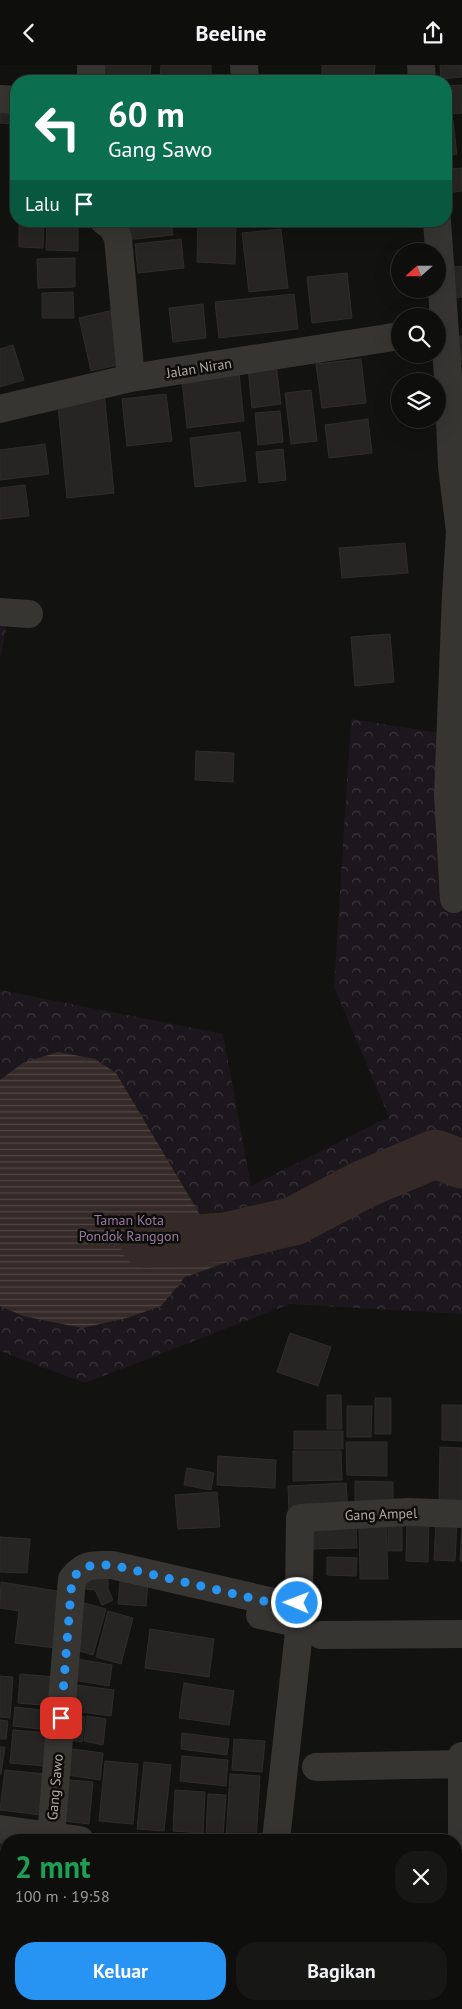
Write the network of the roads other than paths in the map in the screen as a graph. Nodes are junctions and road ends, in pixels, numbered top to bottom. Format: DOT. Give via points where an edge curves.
graph roads {
  1 [pos="113,227"];
  2 [pos="437,227"];
  3 [pos="440,308"];
  4 [pos="391,338"];
  5 [pos="446,346"];
  6 [pos="455,375"];
  7 [pos="131,378"];
  8 [pos="0,409"];
  9 [pos="461,531"];
  10 [pos="0,612"];
  11 [pos="29,614"];
  12 [pos="454,899"];
  13 [pos="462,1514"];
  14 [pos="300,1518"];
  15 [pos="153,1594"];
  16 [pos="310,1634"];
  17 [pos="462,1634"];
  18 [pos="461,1760"];
  19 [pos="316,1767"];
  20 [pos="0,1829"];
  21 [pos="32,1834"];
  22 [pos="51,1834"];
  23 [pos="277,1834"];
  24 [pos="462,1834"];
  1 -- 7 [label="street" via="118,238"];
  2 -- 3 [label="street"];
  4 -- 7 [label="street, Jalan Niran"];
  5 -- 6 [label="street"];
  6 -- 9 [label="street" via="452,466"];
  7 -- 8 [label="street, Jalan Niran"];
  9 -- 12 [label="street" via="448,795"];
  10 -- 11 [label="street"];
  13 -- 14 [label="street, Gang Ampel" via="408,1512"];
  14 -- 22 [label="street, Gang Sawo" via="300,1583 295,1605 264,1601 112,1565 92,1565 80,1570 72,1579"];
  15 -- 16 [label="street" via="287,1620"];
  16 -- 17 [label="street"];
  16 -- 23 [label="street"];
  18 -- 19 [label="street"];
  18 -- 24 [label="street"];
  20 -- 21 [label="street"];
}
